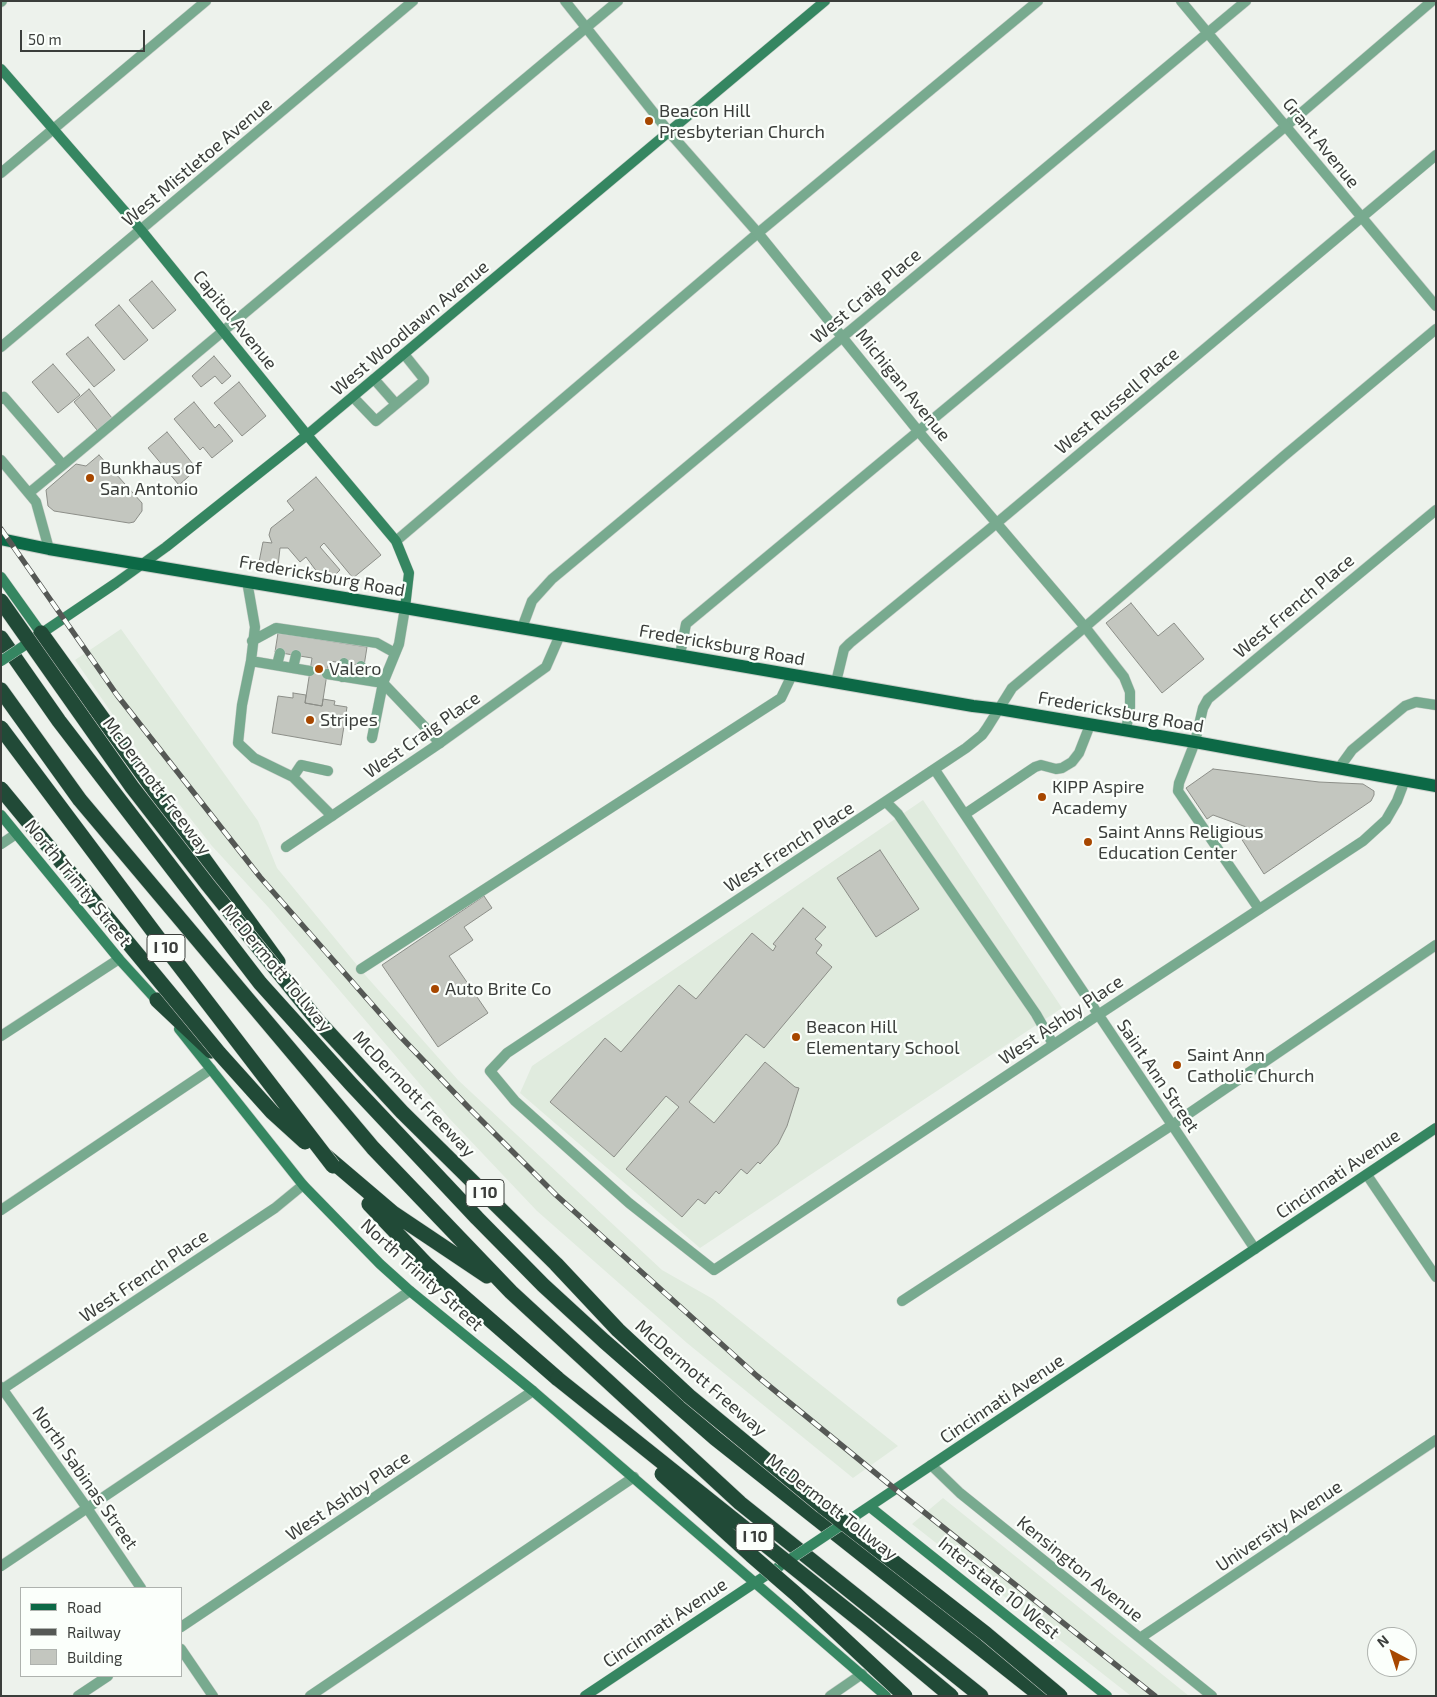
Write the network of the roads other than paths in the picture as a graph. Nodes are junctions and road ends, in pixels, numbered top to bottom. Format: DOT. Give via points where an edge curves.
graph roads {
  1 [pos="206,1"];
  2 [pos="413,1"];
  3 [pos="565,1"];
  4 [pos="618,1"];
  5 [pos="826,1"];
  6 [pos="1038,1"];
  7 [pos="1181,1"];
  8 [pos="1246,1"];
  9 [pos="1432,1"];
  10 [pos="587,28"];
  11 [pos="1208,33"];
  12 [pos="1,68"];
  13 [pos="1286,126"];
  14 [pos="54,130"];
  15 [pos="670,132"];
  16 [pos="1436,154"];
  17 [pos="1,173"];
  18 [pos="1361,217"];
  19 [pos="141,230"];
  20 [pos="758,233"];
  21 [pos="1436,306"];
  22 [pos="1436,329"];
  23 [pos="224,331"];
  24 [pos="842,337"];
  25 [pos="1,347"];
  26 [pos="404,354"];
  27 [pos="374,379"];
  28 [pos="353,397"];
  29 [pos="1,399"];
  30 [pos="396,404"];
  31 [pos="920,432"];
  32 [pos="307,435"];
  33 [pos="1,460"];
  34 [pos="63,465"];
  35 [pos="29,494"];
  36 [pos="1436,510"];
  37 [pos="996,523"];
  38 [pos="1,539"];
  39 [pos="396,541"];
  40 [pos="49,549"];
  41 [pos="142,564"];
  42 [pos="1,577"];
  43 [pos="247,581"];
  44 [pos="1,601"];
  45 [pos="405,608"];
  46 [pos="1085,627"];
  47 [pos="522,628"];
  48 [pos="560,635"];
  49 [pos="36,637"];
  50 [pos="1,638"];
  51 [pos="252,641"];
  52 [pos="280,653"];
  53 [pos="395,653"];
  54 [pos="296,655"];
  55 [pos="680,655"];
  56 [pos="1,661"];
  57 [pos="251,661"];
  58 [pos="344,663"];
  59 [pos="277,665"];
  60 [pos="361,666"];
  61 [pos="293,668"];
  62 [pos="310,672"];
  63 [pos="327,674"];
  64 [pos="792,675"];
  65 [pos="342,676"];
  66 [pos="359,679"];
  67 [pos="836,682"];
  68 [pos="383,683"];
  69 [pos="1,690"];
  70 [pos="1436,705"];
  71 [pos="999,709"];
  72 [pos="1090,725"];
  73 [pos="1,728"];
  74 [pos="1126,730"];
  75 [pos="372,738"];
  76 [pos="1195,742"];
  77 [pos="440,744"];
  78 [pos="1339,768"];
  79 [pos="935,770"];
  80 [pos="328,771"];
  81 [pos="293,777"];
  82 [pos="1405,780"];
  83 [pos="1436,786"];
  84 [pos="1,789"];
  85 [pos="886,802"];
  86 [pos="964,814"];
  87 [pos="1,815"];
  88 [pos="332,816"];
  89 [pos="16,834"];
  90 [pos="1,844"];
  91 [pos="286,847"];
  92 [pos="1259,909"];
  93 [pos="1436,945"];
  94 [pos="119,959"];
  95 [pos="362,969"];
  96 [pos="157,1000"];
  97 [pos="1098,1015"];
  98 [pos="1,1036"];
  99 [pos="1053,1044"];
  100 [pos="211,1069"];
  101 [pos="1172,1125"];
  102 [pos="1436,1128"];
  103 [pos="333,1166"];
  104 [pos="1367,1175"];
  105 [pos="303,1185"];
  106 [pos="1,1210"];
  107 [pos="476,1218"];
  108 [pos="1255,1249"];
  109 [pos="714,1270"];
  110 [pos="1436,1277"];
  111 [pos="410,1291"];
  112 [pos="511,1292"];
  113 [pos="902,1301"];
  114 [pos="558,1379"];
  115 [pos="2,1389"];
  116 [pos="533,1391"];
  117 [pos="1436,1440"];
  118 [pos="931,1465"];
  119 [pos="634,1477"];
  120 [pos="870,1507"];
  121 [pos="87,1508"];
  122 [pos="1,1566"];
  123 [pos="756,1582"];
  124 [pos="140,1587"];
  125 [pos="182,1626"];
  126 [pos="1140,1638"];
  127 [pos="182,1650"];
  128 [pos="862,1674"];
  129 [pos="106,1677"];
  130 [pos="78,1696"];
  131 [pos="213,1696"];
  132 [pos="310,1696"];
  133 [pos="585,1696"];
  134 [pos="830,1696"];
  135 [pos="886,1696"];
  136 [pos="905,1696"];
  137 [pos="951,1696"];
  138 [pos="981,1696"];
  139 [pos="1041,1696"];
  140 [pos="1060,1696"];
  141 [pos="1107,1696"];
  142 [pos="1212,1696"];
  1 -- 14 [label="street"];
  2 -- 19 [label="street, West Mistletoe Avenue"];
  3 -- 10 [label="street, Michigan Avenue"];
  4 -- 10 [label="street"];
  5 -- 15 [label="street, West Woodlawn Avenue"];
  6 -- 20 [label="street"];
  7 -- 11 [label="street, Grant Avenue"];
  8 -- 11 [label="street, West Craig Place"];
  9 -- 13 [label="street"];
  10 -- 15 [label="street, Michigan Avenue"];
  10 -- 23 [label="street"];
  11 -- 13 [label="street, Grant Avenue"];
  11 -- 24 [label="street, West Craig Place"];
  12 -- 14 [label="street, Capitol Avenue"];
  13 -- 18 [label="street, Grant Avenue"];
  13 -- 31 [label="street"];
  14 -- 17 [label="street"];
  14 -- 19 [label="street, Capitol Avenue"];
  15 -- 20 [label="street, Michigan Avenue"];
  15 -- 26 [label="street, West Woodlawn Avenue"];
  16 -- 18 [label="street, West Russell Place"];
  18 -- 21 [label="street, Grant Avenue"];
  18 -- 37 [label="street, West Russell Place"];
  19 -- 23 [label="street, Capitol Avenue"];
  19 -- 25 [label="street, West Mistletoe Avenue"];
  20 -- 24 [label="street, Michigan Avenue"];
  20 -- 39 [label="street"];
  22 -- 46 [label="street, West French Place"];
  23 -- 32 [label="street, Capitol Avenue"];
  23 -- 34 [label="street"];
  24 -- 31 [label="street, Michigan Avenue"];
  24 -- 47 [label="street, West Craig Place" via="552,579 532,601"];
  26 -- 27 [label="street, West Woodlawn Avenue"];
  26 -- 30 [label="street" via="425,380"];
  27 -- 28 [label="street, West Woodlawn Avenue"];
  27 -- 30 [label="street"];
  28 -- 30 [label="street" via="375,421"];
  28 -- 32 [label="street, West Woodlawn Avenue"];
  29 -- 34 [label="street" via="4,397"];
  31 -- 37 [label="street, Michigan Avenue"];
  31 -- 55 [label="street" via="686,624"];
  32 -- 39 [label="street, Capitol Avenue"];
  32 -- 41 [label="street, West Woodlawn Avenue"];
  33 -- 35 [label="street"];
  34 -- 35 [label="street"];
  35 -- 40 [label="street" via="36,502"];
  36 -- 76 [label="street, West French Place" via="1208,699"];
  37 -- 46 [label="street, Michigan Avenue"];
  37 -- 67 [label="street, West Russell Place" via="850,642 844,649"];
  38 -- 40 [label="main road, Fredericksburg Road"];
  39 -- 45 [label="street, Capitol Avenue" via="409,573"];
  40 -- 41 [label="main road, Fredericksburg Road"];
  41 -- 43 [label="main road, Fredericksburg Road"];
  41 -- 49 [label="street, West Woodlawn Avenue"];
  42 -- 49 [label="street"];
  43 -- 45 [label="main road, Fredericksburg Road"];
  43 -- 51 [label="street" via="255,628"];
  44 -- 140 [label="highway, McDermott Freeway / I 10, bridge" via="132,787 208,885 318,1021 402,1112 688,1396"];
  45 -- 47 [label="main road, Fredericksburg Road"];
  45 -- 53 [label="street"];
  46 -- 71 [label="street, West French Place" via="1012,688"];
  46 -- 74 [label="street, Michigan Avenue" via="1124,677 1130,692"];
  47 -- 48 [label="main road, Fredericksburg Road"];
  48 -- 55 [label="main road, Fredericksburg Road"];
  48 -- 77 [label="street, West Craig Place" via="546,667"];
  49 -- 56 [label="street, West Woodlawn Avenue, bridge"];
  49 -- 107 [label="highway" via="178,821 317,1016"];
  50 -- 107 [label="highway, McDermott Tollway" via="71,736 260,983"];
  51 -- 53 [label="street" via="276,628 284,632 364,644 377,643"];
  51 -- 57 [label="street"];
  52 -- 59 [label="street"];
  53 -- 68 [label="street"];
  54 -- 61 [label="street"];
  55 -- 64 [label="main road, Fredericksburg Road"];
  57 -- 59 [label="street"];
  57 -- 81 [label="street" via="238,744 254,758"];
  58 -- 65 [label="street"];
  59 -- 61 [label="street"];
  60 -- 66 [label="street"];
  61 -- 62 [label="street"];
  63 -- 65 [label="street"];
  64 -- 67 [label="main road, Fredericksburg Road"];
  64 -- 95 [label="street" via="781,698"];
  65 -- 66 [label="street"];
  66 -- 68 [label="street"];
  67 -- 71 [label="main road, Fredericksburg Road"];
  68 -- 75 [label="street"];
  68 -- 77 [label="street"];
  69 -- 112 [label="highway" via="80,800 373,1148"];
  70 -- 78 [label="street" via="1416,702 1405,706 1352,750"];
  71 -- 72 [label="main road, Fredericksburg Road"];
  71 -- 79 [label="street, West French Place" via="982,735"];
  72 -- 74 [label="main road, Fredericksburg Road"];
  72 -- 86 [label="street" via="1072,762 1056,769 1041,765 1035,767"];
  73 -- 103 [label="highway, I 10, bridge"];
  74 -- 76 [label="main road, Fredericksburg Road"];
  76 -- 78 [label="main road, Fredericksburg Road"];
  76 -- 92 [label="street, West French Place" via="1178,791"];
  77 -- 88 [label="street, West Craig Place"];
  78 -- 82 [label="main road, Fredericksburg Road"];
  79 -- 85 [label="street, West French Place"];
  79 -- 86 [label="street, Saint Ann Street"];
  80 -- 81 [label="street" via="301,765"];
  81 -- 88 [label="street"];
  82 -- 83 [label="main road, Fredericksburg Road"];
  82 -- 92 [label="street, West Ashby Place" via="1398,801 1386,820 1363,840"];
  84 -- 103 [label="highway, bridge" via="219,1053 272,1112"];
  85 -- 99 [label="street" via="898,814 1036,1014"];
  85 -- 109 [label="street, West French Place" via="507,1053 490,1071 515,1101 622,1196"];
  86 -- 97 [label="street, Saint Ann Street"];
  87 -- 89 [label="street, North Trinity Street"];
  88 -- 91 [label="street, West Craig Place"];
  89 -- 90 [label="street"];
  89 -- 94 [label="street, North Trinity Street"];
  92 -- 97 [label="street, West Ashby Place"];
  93 -- 101 [label="street"];
  94 -- 96 [label="street, North Trinity Street"];
  94 -- 98 [label="street"];
  96 -- 100 [label="street, North Trinity Street"];
  96 -- 112 [label="highway" via="276,1113 393,1213"];
  97 -- 99 [label="street, West Ashby Place"];
  97 -- 101 [label="street, Saint Ann Street"];
  99 -- 109 [label="street, West Ashby Place"];
  100 -- 105 [label="street, North Trinity Street"];
  100 -- 106 [label="street"];
  101 -- 108 [label="street, Saint Ann Street"];
  101 -- 113 [label="street"];
  102 -- 104 [label="street, Cincinnati Avenue"];
  103 -- 114 [label="highway, I 10" via="426,1264"];
  104 -- 108 [label="street, Cincinnati Avenue"];
  104 -- 110 [label="street"];
  105 -- 111 [label="street, North Trinity Street"];
  105 -- 115 [label="street, West French Place" via="275,1208"];
  107 -- 139 [label="highway, McDermott Tollway" via="604,1341 715,1438"];
  108 -- 118 [label="street, Cincinnati Avenue"];
  111 -- 116 [label="street, North Trinity Street"];
  111 -- 121 [label="street"];
  112 -- 138 [label="highway" via="740,1503"];
  114 -- 136 [label="highway, bridge"];
  114 -- 137 [label="highway, I 10, bridge"];
  115 -- 121 [label="street, North Sabinas Street"];
  116 -- 119 [label="street, North Trinity Street"];
  116 -- 125 [label="street, West Ashby Place"];
  117 -- 126 [label="street, University Avenue"];
  118 -- 120 [label="street, Cincinnati Avenue"];
  118 -- 126 [label="street, Kensington Avenue" via="960,1493"];
  119 -- 123 [label="street, North Trinity Street"];
  119 -- 132 [label="street"];
  120 -- 123 [label="street, Cincinnati Avenue, bridge"];
  120 -- 141 [label="street, Interstate 10 West"];
  121 -- 122 [label="street"];
  121 -- 124 [label="street, North Sabinas Street"];
  123 -- 128 [label="street, North Trinity Street"];
  123 -- 133 [label="street, Cincinnati Avenue"];
  126 -- 142 [label="street, Kensington Avenue"];
  127 -- 131 [label="street"];
  128 -- 134 [label="street"];
  128 -- 135 [label="street, North Trinity Street"];
  129 -- 130 [label="street"];
}
